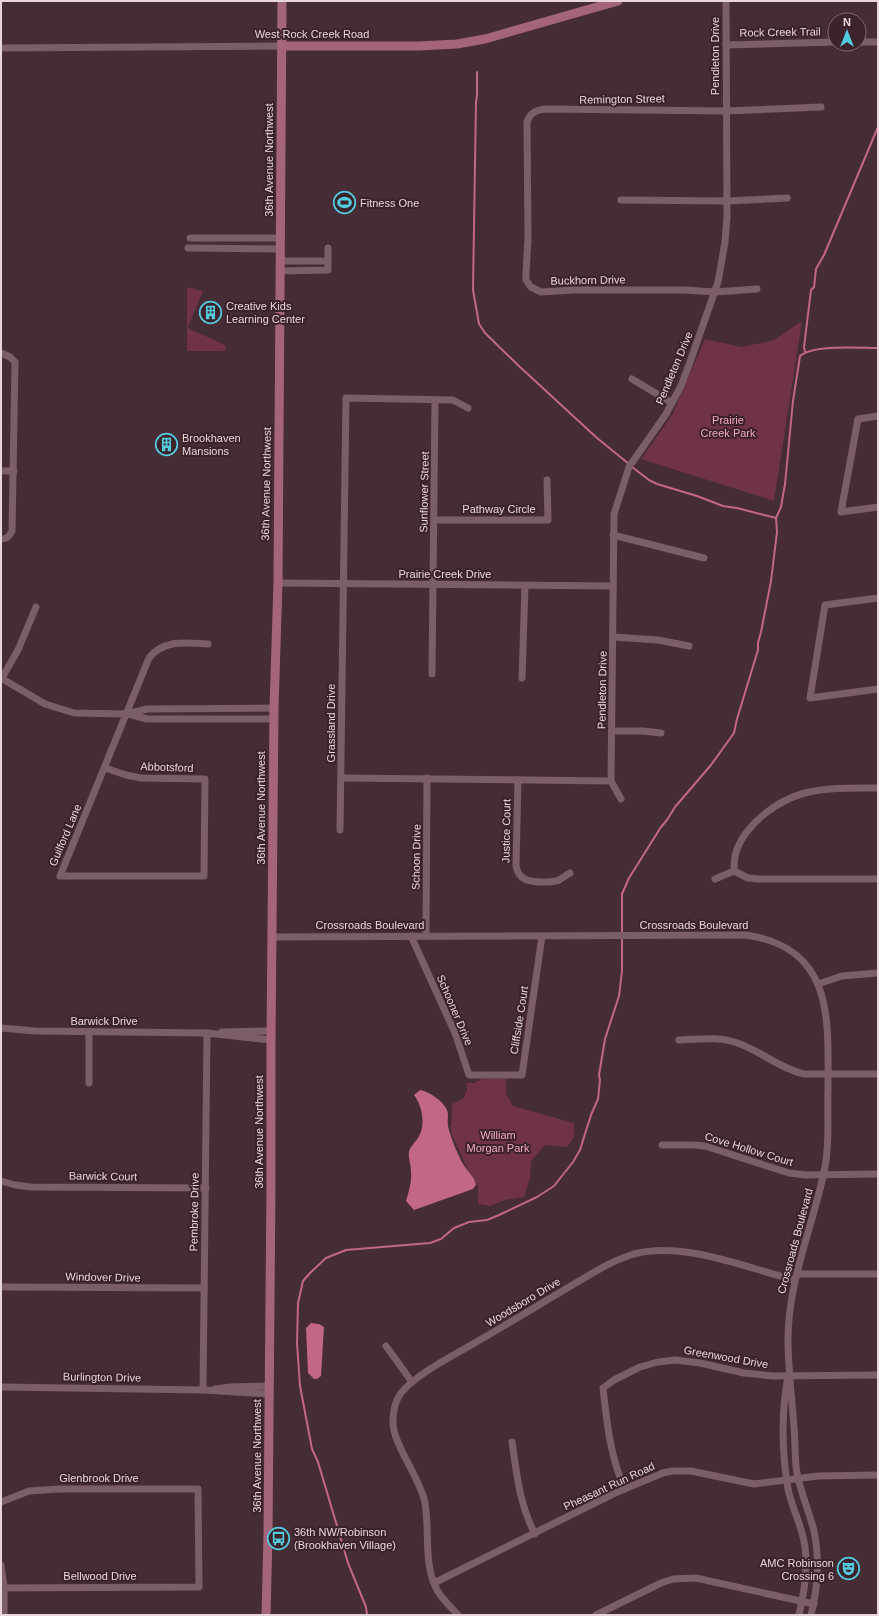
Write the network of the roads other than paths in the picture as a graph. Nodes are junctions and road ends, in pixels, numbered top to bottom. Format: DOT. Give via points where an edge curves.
graph roads {
  1 [pos="282,1"];
  2 [pos="618,1"];
  3 [pos="726,1"];
  4 [pos="827,42"];
  5 [pos="867,42"];
  6 [pos="878,42"];
  7 [pos="726,45"];
  8 [pos="282,46"];
  9 [pos="1,48"];
  10 [pos="821,107"];
  11 [pos="726,111"];
  12 [pos="526,125"];
  13 [pos="787,198"];
  14 [pos="621,200"];
  15 [pos="728,201"];
  16 [pos="190,238"];
  17 [pos="280,238"];
  18 [pos="188,248"];
  19 [pos="328,248"];
  20 [pos="280,249"];
  21 [pos="280,261"];
  22 [pos="328,261"];
  23 [pos="280,270"];
  24 [pos="757,289"];
  25 [pos="715,292"];
  26 [pos="1,353"];
  27 [pos="632,379"];
  28 [pos="435,400"];
  29 [pos="672,403"];
  30 [pos="468,408"];
  31 [pos="878,416"];
  32 [pos="1,471"];
  33 [pos="14,471"];
  34 [pos="547,480"];
  35 [pos="878,507"];
  36 [pos="434,520"];
  37 [pos="613,535"];
  38 [pos="1,539"];
  39 [pos="704,558"];
  40 [pos="278,583"];
  41 [pos="343,584"];
  42 [pos="434,585"];
  43 [pos="524,586"];
  44 [pos="613,586"];
  45 [pos="878,598"];
  46 [pos="36,607"];
  47 [pos="613,637"];
  48 [pos="208,644"];
  49 [pos="689,646"];
  50 [pos="432,674"];
  51 [pos="2,678"];
  52 [pos="522,678"];
  53 [pos="878,689"];
  54 [pos="274,708"];
  55 [pos="126,714"];
  56 [pos="274,720"];
  57 [pos="612,730"];
  58 [pos="661,734"];
  59 [pos="105,768"];
  60 [pos="342,778"];
  61 [pos="427,778"];
  62 [pos="518,780"];
  63 [pos="611,781"];
  64 [pos="878,788"];
  65 [pos="621,799"];
  66 [pos="340,830"];
  67 [pos="734,870"];
  68 [pos="570,873"];
  69 [pos="204,876"];
  70 [pos="715,879"];
  71 [pos="878,879"];
  72 [pos="411,936"];
  73 [pos="426,936"];
  74 [pos="542,936"];
  75 [pos="272,937"];
  76 [pos="878,973"];
  77 [pos="818,984"];
  78 [pos="1,1028"];
  79 [pos="89,1032"];
  80 [pos="207,1033"];
  81 [pos="271,1035"];
  82 [pos="679,1040"];
  83 [pos="489,1074"];
  84 [pos="828,1074"];
  85 [pos="878,1074"];
  86 [pos="89,1083"];
  87 [pos="662,1145"];
  88 [pos="878,1174"];
  89 [pos="824,1175"];
  90 [pos="1,1181"];
  91 [pos="206,1188"];
  92 [pos="878,1274"];
  93 [pos="796,1277"];
  94 [pos="1,1287"];
  95 [pos="204,1288"];
  96 [pos="386,1346"];
  97 [pos="878,1375"];
  98 [pos="788,1376"];
  99 [pos="412,1382"];
  100 [pos="1,1387"];
  101 [pos="203,1390"];
  102 [pos="269,1390"];
  103 [pos="512,1442"];
  104 [pos="878,1475"];
  105 [pos="799,1478"];
  106 [pos="787,1480"];
  107 [pos="625,1489"];
  108 [pos="1,1502"];
  109 [pos="534,1534"];
  110 [pos="1,1565"];
  111 [pos="434,1583"];
  112 [pos="198,1587"];
  113 [pos="2,1588"];
  114 [pos="802,1602"];
  115 [pos="814,1604"];
  116 [pos="4,1615"];
  117 [pos="266,1615"];
  118 [pos="458,1615"];
  119 [pos="596,1615"];
  120 [pos="799,1615"];
  121 [pos="811,1615"];
  1 -- 8 [label="main road, 36th Avenue Northwest"];
  2 -- 8 [label="main road, West Rock Creek Road" via="485,39 451,45"];
  3 -- 7 [label="street, Pendleton Drive"];
  4 -- 7 [label="street, Rock Creek Trail"];
  5 -- 6 [label="street"];
  7 -- 11 [label="street, Pendleton Drive"];
  8 -- 9 [label="street, West Rock Creek Road"];
  8 -- 17 [label="main road, 36th Avenue Northwest"];
  10 -- 11 [label="street, Remington Street"];
  11 -- 12 [label="street, Remington Street" via="539,110 531,114"];
  11 -- 15 [label="street, Pendleton Drive"];
  12 -- 25 [label="street, Buckhorn Drive" via="526,280 531,287 541,292"];
  13 -- 15 [label="street"];
  14 -- 15 [label="street"];
  15 -- 25 [label="street, Pendleton Drive" via="725,242"];
  16 -- 17 [label="street"];
  17 -- 20 [label="main road, 36th Avenue Northwest"];
  18 -- 20 [label="street"];
  19 -- 22 [label="street"];
  20 -- 21 [label="main road, 36th Avenue Northwest"];
  21 -- 22 [label="street"];
  21 -- 23 [label="main road, 36th Avenue Northwest"];
  22 -- 23 [label="street" via="328,270"];
  23 -- 40 [label="main road, 36th Avenue Northwest"];
  24 -- 25 [label="street, Buckhorn Drive"];
  25 -- 29 [label="street, Pendleton Drive" via="689,365"];
  26 -- 33 [label="street" via="15,362"];
  27 -- 29 [label="street"];
  28 -- 30 [label="street" via="454,400"];
  28 -- 36 [label="street, Sunflower Street"];
  28 -- 41 [label="street, Grassland Drive" via="346,398"];
  29 -- 37 [label="street, Pendleton Drive" via="631,464 614,514"];
  31 -- 35 [label="street" via="858,419 841,512"];
  32 -- 33 [label="street"];
  33 -- 38 [label="street" via="12,531 6,539"];
  34 -- 36 [label="street, Pathway Circle" via="548,520"];
  36 -- 42 [label="street, Sunflower Street"];
  37 -- 39 [label="street"];
  37 -- 44 [label="street, Pendleton Drive"];
  40 -- 41 [label="street, Prairie Creek Drive"];
  40 -- 54 [label="main road, 36th Avenue Northwest"];
  41 -- 42 [label="street, Prairie Creek Drive"];
  41 -- 60 [label="street, Grassland Drive"];
  42 -- 43 [label="street, Prairie Creek Drive"];
  42 -- 50 [label="street, Sunflower Street"];
  43 -- 44 [label="street, Prairie Creek Drive"];
  43 -- 52 [label="street"];
  44 -- 47 [label="street, Pendleton Drive"];
  45 -- 53 [label="street" via="826,605 810,698"];
  46 -- 51 [label="street" via="18,650"];
  47 -- 49 [label="street" via="672,641"];
  47 -- 57 [label="street, Pendleton Drive"];
  48 -- 55 [label="street, Guilford Lane" via="171,644 154,652 149,658"];
  51 -- 55 [label="street" via="40,702 58,709 83,714"];
  54 -- 55 [label="street" via="147,709"];
  54 -- 56 [label="main road, 36th Avenue Northwest"];
  55 -- 56 [label="street" via="147,719"];
  55 -- 59 [label="street, Guilford Lane"];
  56 -- 75 [label="main road, 36th Avenue Northwest"];
  57 -- 58 [label="street"];
  57 -- 63 [label="street, Pendleton Drive"];
  59 -- 69 [label="street, Abbotsford" via="141,778 205,779"];
  59 -- 69 [label="street, Guilford Lane" via="60,876"];
  60 -- 61 [label="street, Grassland Drive"];
  60 -- 66 [label="street"];
  61 -- 62 [label="street, Grassland Drive"];
  61 -- 73 [label="street, Schoon Drive"];
  62 -- 63 [label="street, Grassland Drive"];
  62 -- 68 [label="street, Justice Court" via="518,873 523,879 533,882 553,882"];
  63 -- 65 [label="street"];
  64 -- 67 [label="street" via="816,790 780,804 748,830 737,850"];
  67 -- 70 [label="street"];
  67 -- 71 [label="street" via="748,878 758,879"];
  72 -- 73 [label="street, Crossroads Boulevard"];
  72 -- 75 [label="street, Crossroads Boulevard"];
  72 -- 83 [label="street, Schooner Drive" via="455,1033 469,1075"];
  73 -- 74 [label="street, Crossroads Boulevard"];
  74 -- 77 [label="street, Crossroads Boulevard" via="738,934 764,938 791,950 808,968"];
  74 -- 83 [label="street, Cliffside Court" via="522,1074"];
  75 -- 81 [label="main road, 36th Avenue Northwest"];
  76 -- 77 [label="street" via="842,976"];
  77 -- 84 [label="street, Crossroads Boulevard" via="828,1025"];
  78 -- 79 [label="street, Barwick Drive"];
  79 -- 80 [label="street, Barwick Drive"];
  79 -- 86 [label="street"];
  80 -- 81 [label="street, Barwick Drive"];
  80 -- 91 [label="street, Pembroke Drive"];
  81 -- 102 [label="main road, 36th Avenue Northwest"];
  82 -- 84 [label="street" via="732,1041 794,1071"];
  84 -- 85 [label="street"];
  84 -- 89 [label="street, Crossroads Boulevard" via="828,1140"];
  87 -- 89 [label="street, Cove Hollow Court" via="705,1146 789,1173"];
  88 -- 89 [label="street, Cove Hollow Court"];
  89 -- 93 [label="street, Crossroads Boulevard"];
  90 -- 91 [label="street, Barwick Court" via="31,1187"];
  91 -- 95 [label="street, Pembroke Drive"];
  92 -- 93 [label="street, Woodsboro Drive"];
  93 -- 98 [label="street, Crossroads Boulevard" via="788,1315"];
  93 -- 99 [label="street, Woodsboro Drive" via="688,1252 660,1250 634,1254 598,1270"];
  94 -- 95 [label="street, Windover Drive"];
  95 -- 101 [label="street, Pembroke Drive"];
  96 -- 99 [label="street"];
  97 -- 98 [label="street"];
  98 -- 105 [label="street, Crossroads Boulevard" via="796,1469"];
  98 -- 106 [label="street, Crossroads Boulevard" via="782,1432"];
  98 -- 107 [label="street, Greenwood Drive" via="744,1373 675,1360 640,1367 614,1380 603,1388 612,1451"];
  99 -- 111 [label="street, Woodsboro Drive" via="397,1398 393,1424 396,1437 425,1503 428,1559"];
  100 -- 101 [label="street, Burlington Drive"];
  101 -- 102 [label="street, Burlington Drive"];
  102 -- 117 [label="main road, 36th Avenue Northwest"];
  103 -- 109 [label="street" via="520,1499"];
  104 -- 105 [label="street, Pheasant Run Road"];
  105 -- 106 [label="street, Pheasant Run Road"];
  105 -- 115 [label="street, Crossroads Boulevard" via="816,1546 818,1574"];
  106 -- 107 [label="street, Pheasant Run Road" via="754,1484 700,1473 672,1471"];
  106 -- 114 [label="street, Crossroads Boulevard" via="805,1546 806,1577"];
  107 -- 109 [label="street, Pheasant Run Road"];
  108 -- 112 [label="street, Glenbrook Drive" via="29,1492 59,1489 198,1489"];
  109 -- 111 [label="street, Pheasant Run Road"];
  110 -- 113 [label="street"];
  111 -- 118 [label="street, Woodsboro Drive" via="437,1591"];
  112 -- 113 [label="street, Bellwood Drive"];
  113 -- 116 [label="street"];
  114 -- 115 [label="street"];
  114 -- 119 [label="street" via="696,1578 681,1578 661,1583"];
  114 -- 120 [label="street, Crossroads Boulevard"];
  115 -- 121 [label="street, Crossroads Boulevard"];
}
